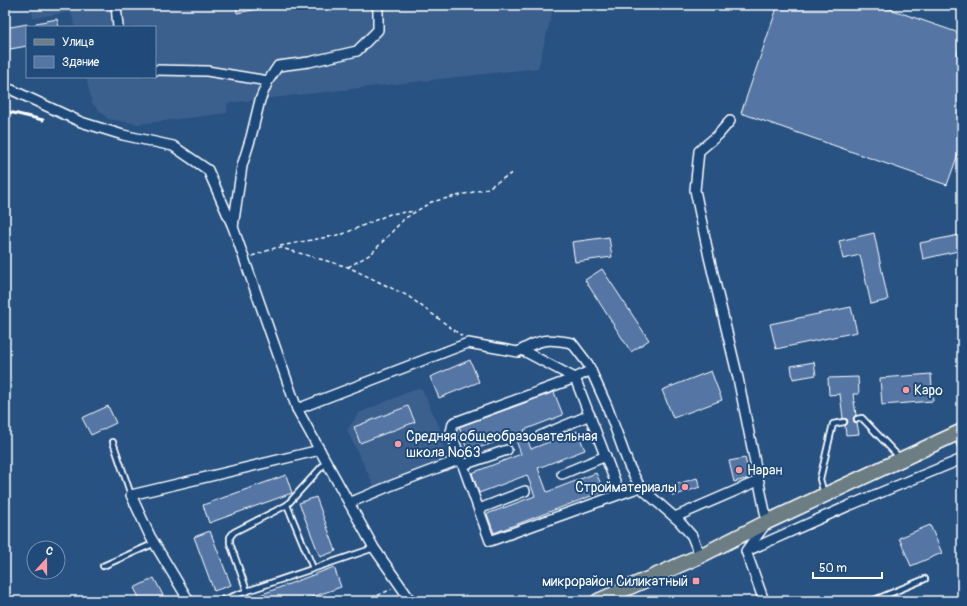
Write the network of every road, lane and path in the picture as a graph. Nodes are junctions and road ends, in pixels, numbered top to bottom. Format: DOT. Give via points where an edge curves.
graph roads {
  1 [pos="116,5"];
  2 [pos="377,5"];
  3 [pos="118,26"];
  4 [pos="156,70"];
  5 [pos="268,81"];
  6 [pos="5,89"];
  7 [pos="730,121"];
  8 [pos="512,173"];
  9 [pos="417,211"];
  10 [pos="233,227"];
  11 [pos="278,247"];
  12 [pos="244,258"];
  13 [pos="348,267"];
  14 [pos="474,345"];
  15 [pos="522,350"];
  16 [pos="591,370"];
  17 [pos="575,378"];
  18 [pos="297,409"];
  19 [pos="590,415"];
  20 [pos="857,419"];
  21 [pos="844,422"];
  22 [pos="540,436"];
  23 [pos="961,436"];
  24 [pos="113,442"];
  25 [pos="320,450"];
  26 [pos="506,450"];
  27 [pos="606,456"];
  28 [pos="902,459"];
  29 [pos="962,459"];
  30 [pos="326,462"];
  31 [pos="462,462"];
  32 [pos="562,474"];
  33 [pos="758,481"];
  34 [pos="640,487"];
  35 [pos="525,491"];
  36 [pos="620,494"];
  37 [pos="131,495"];
  38 [pos="824,495"];
  39 [pos="349,503"];
  40 [pos="287,505"];
  41 [pos="479,509"];
  42 [pos="675,517"];
  43 [pos="766,522"];
  44 [pos="154,543"];
  45 [pos="374,548"];
  46 [pos="746,551"];
  47 [pos="700,556"];
  48 [pos="103,566"];
  49 [pos="313,568"];
  50 [pos="925,579"];
  51 [pos="400,585"];
  52 [pos="247,591"];
  53 [pos="189,601"];
  54 [pos="220,601"];
  55 [pos="365,601"];
  56 [pos="411,601"];
  57 [pos="598,601"];
  58 [pos="764,601"];
  59 [pos="872,601"];
  1 -- 3 [label="street"];
  2 -- 5 [label="street" via="378,30 357,51 278,66"];
  4 -- 5 [label="street" via="207,71"];
  5 -- 10 [label="street" via="260,100 242,166"];
  6 -- 10 [label="street" via="81,122 173,146 208,170"];
  7 -- 33 [label="street" via="699,151 695,190 738,378"];
  8 -- 9 [label="path" via="486,189 430,202"];
  9 -- 11 [label="path" via="390,214 343,234"];
  9 -- 13 [label="path" via="404,219 371,254"];
  10 -- 12 [label="street"];
  11 -- 12 [label="path"];
  11 -- 13 [label="path"];
  12 -- 18 [label="street"];
  13 -- 14 [label="path" via="408,296"];
  14 -- 15 [label="street" via="518,352"];
  14 -- 18 [label="street" via="468,343"];
  15 -- 16 [label="street" via="534,342 552,339 572,343"];
  15 -- 17 [label="street"];
  16 -- 17 [label="street"];
  16 -- 34 [label="street" via="629,466"];
  17 -- 19 [label="street"];
  17 -- 31 [label="street" via="453,423 451,432"];
  18 -- 25 [label="street"];
  19 -- 22 [label="street"];
  19 -- 27 [label="street"];
  20 -- 28 [label="lane" via="862,418"];
  21 -- 38 [label="lane" via="833,424 820,479"];
  23 -- 28 [label="main road"];
  24 -- 37 [label="lane"];
  25 -- 30 [label="street"];
  25 -- 37 [label="street"];
  26 -- 31 [label="street"];
  27 -- 32 [label="street"];
  27 -- 36 [label="street"];
  28 -- 38 [label="main road"];
  29 -- 46 [label="street"];
  30 -- 39 [label="street"];
  30 -- 40 [label="lane"];
  31 -- 39 [label="street"];
  31 -- 41 [label="street"];
  33 -- 42 [label="street"];
  33 -- 43 [label="street"];
  34 -- 36 [label="street"];
  34 -- 42 [label="street"];
  35 -- 41 [label="street"];
  36 -- 41 [label="street" via="490,542"];
  37 -- 44 [label="street"];
  38 -- 43 [label="main road"];
  39 -- 45 [label="street"];
  40 -- 49 [label="lane"];
  40 -- 52 [label="lane" via="234,532 230,537 230,544"];
  42 -- 47 [label="street" via="692,536"];
  43 -- 46 [label="street"];
  43 -- 47 [label="main road"];
  44 -- 48 [label="lane"];
  44 -- 53 [label="street"];
  45 -- 49 [label="lane"];
  45 -- 51 [label="street"];
  46 -- 58 [label="street"];
  47 -- 57 [label="main road"];
  49 -- 52 [label="lane"];
  50 -- 59 [label="lane"];
  51 -- 55 [label="path"];
  51 -- 56 [label="street"];
  52 -- 54 [label="lane"];
}
